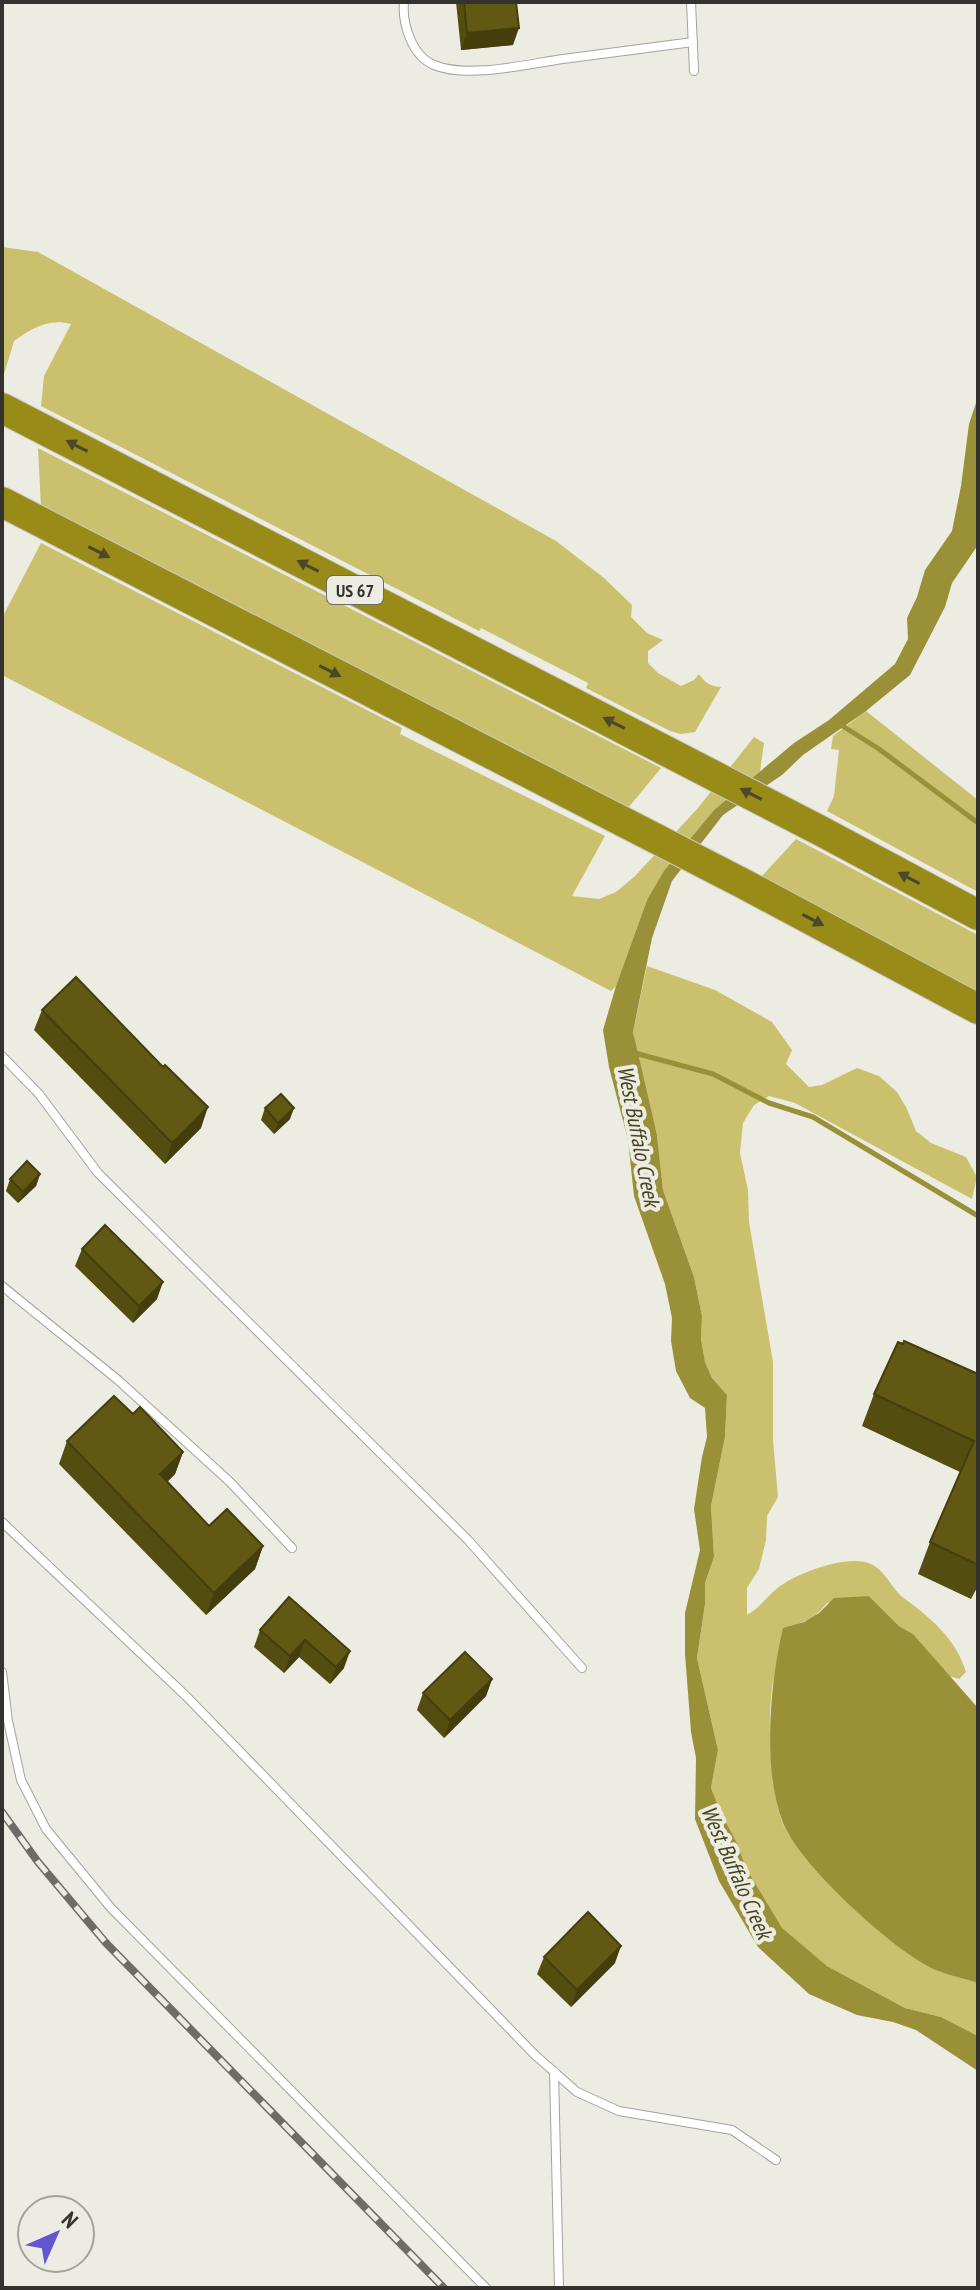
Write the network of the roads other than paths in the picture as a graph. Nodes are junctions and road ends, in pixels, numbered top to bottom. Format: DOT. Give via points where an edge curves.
graph roads {
  1 [pos="404,2"];
  2 [pos="691,2"];
  3 [pos="693,42"];
  4 [pos="694,71"];
  5 [pos="14,414"];
  6 [pos="2,502"];
  7 [pos="978,915"];
  8 [pos="978,1009"];
  9 [pos="2,1056"];
  10 [pos="2,1286"];
  11 [pos="2,1522"];
  12 [pos="292,1548"];
  13 [pos="582,1668"];
  14 [pos="2,1672"];
  15 [pos="554,2071"];
  16 [pos="776,2160"];
  17 [pos="486,2288"];
  18 [pos="559,2288"];
  1 -- 3 [label="lane" via="417,54 455,71"];
  2 -- 3 [label="lane"];
  3 -- 4 [label="lane"];
  7 -- 5 [label="highway, US 67, one-way"];
  6 -- 8 [label="highway, one-way"];
  9 -- 13 [label="lane" via="39,1094 98,1173 468,1540"];
  10 -- 12 [label="lane" via="118,1380 230,1482"];
  11 -- 15 [label="lane" via="186,1696"];
  14 -- 17 [label="lane" via="21,1780 46,1829 111,1908"];
  15 -- 16 [label="lane" via="577,2092 619,2111 732,2130"];
  15 -- 18 [label="lane"];
}
